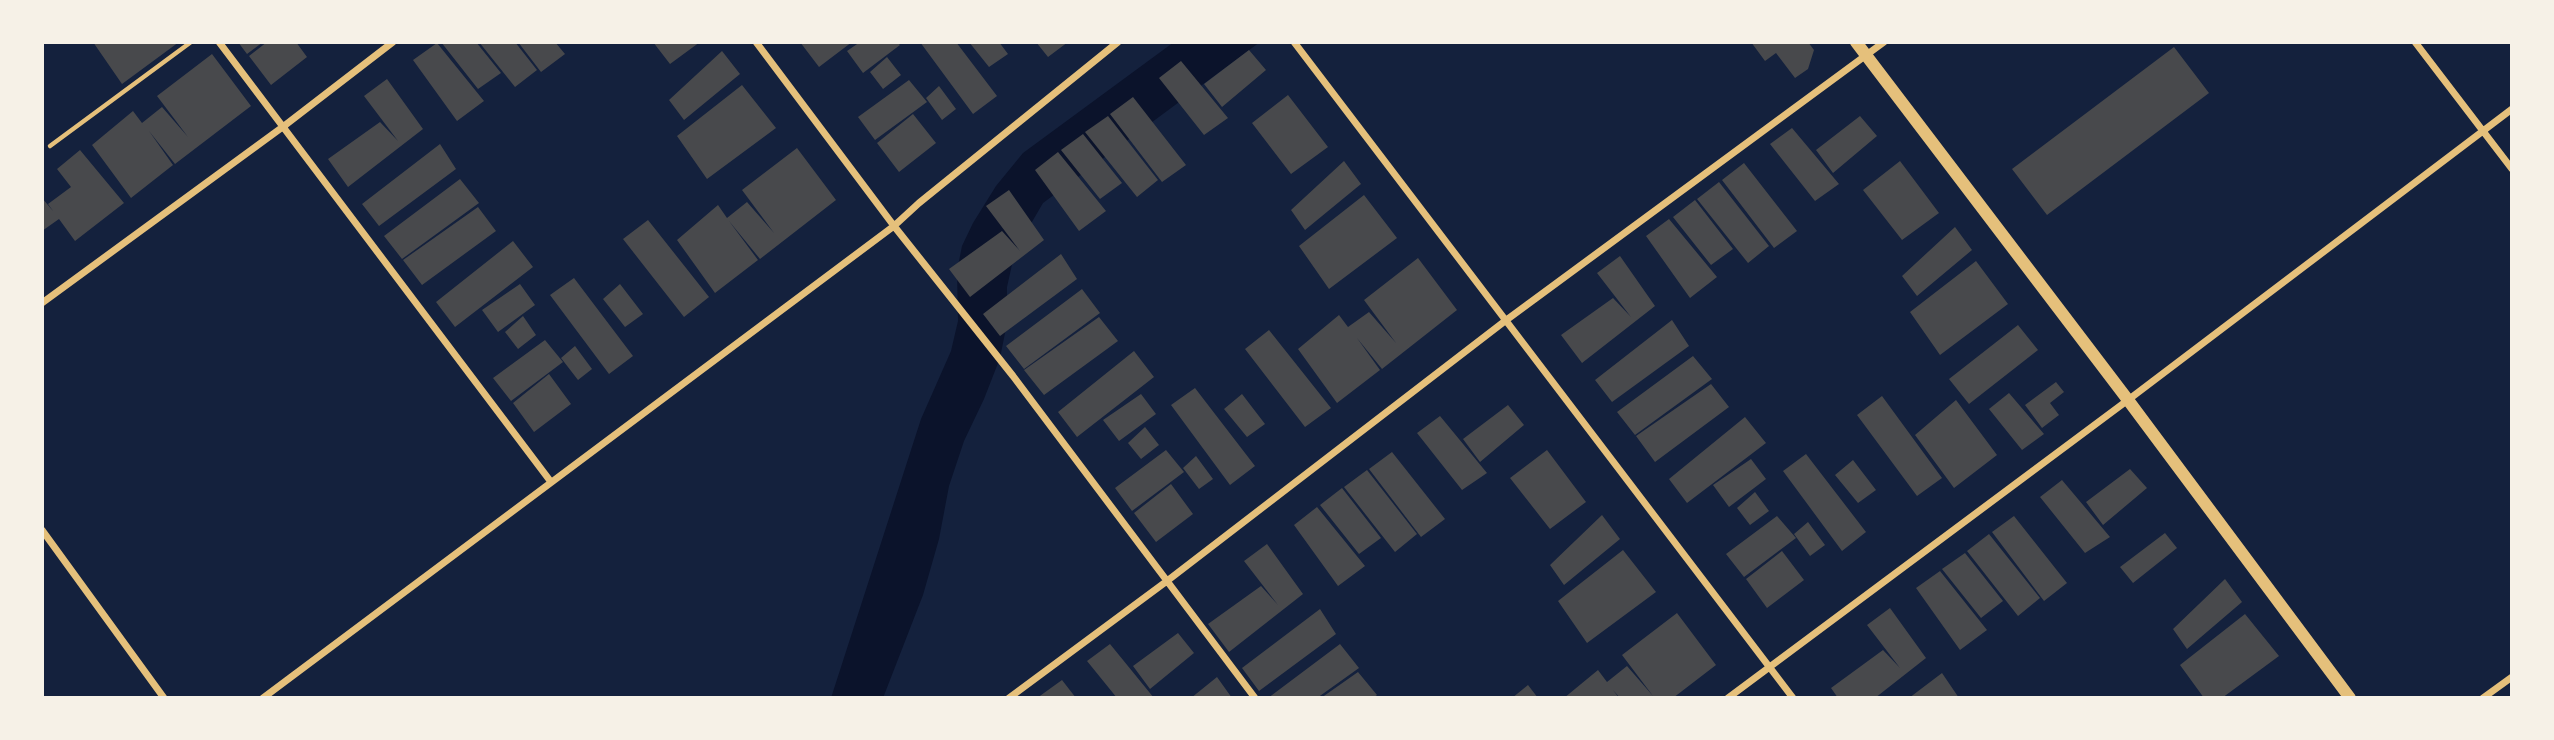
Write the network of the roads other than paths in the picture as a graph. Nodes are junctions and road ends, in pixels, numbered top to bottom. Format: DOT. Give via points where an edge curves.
graph roads {
  1 [pos="191,42"];
  2 [pos="219,42"];
  3 [pos="393,42"];
  4 [pos="756,42"];
  5 [pos="1118,42"];
  6 [pos="1294,42"];
  7 [pos="1856,42"];
  8 [pos="1884,42"];
  9 [pos="2415,42"];
  10 [pos="1866,56"];
  11 [pos="2512,108"];
  12 [pos="284,126"];
  13 [pos="2483,130"];
  14 [pos="50,146"];
  15 [pos="2512,169"];
  16 [pos="894,226"];
  17 [pos="42,303"];
  18 [pos="1505,320"];
  19 [pos="2128,400"];
  20 [pos="551,482"];
  21 [pos="42,530"];
  22 [pos="1167,581"];
  23 [pos="1769,667"];
  24 [pos="2512,677"];
  25 [pos="164,698"];
  26 [pos="263,698"];
  27 [pos="1009,698"];
  28 [pos="1255,698"];
  29 [pos="1728,698"];
  30 [pos="1793,698"];
  31 [pos="2350,698"];
  32 [pos="2483,698"];
  1 -- 14 [label="lane"];
  2 -- 12 [label="street"];
  3 -- 12 [label="street"];
  4 -- 16 [label="street"];
  5 -- 16 [label="street"];
  6 -- 18 [label="street"];
  7 -- 10 [label="street"];
  8 -- 10 [label="street"];
  9 -- 13 [label="street"];
  10 -- 18 [label="street"];
  10 -- 19 [label="street"];
  11 -- 13 [label="street"];
  12 -- 17 [label="street"];
  12 -- 20 [label="street"];
  13 -- 15 [label="street"];
  13 -- 19 [label="street"];
  16 -- 20 [label="street"];
  16 -- 22 [label="street"];
  18 -- 22 [label="street"];
  18 -- 23 [label="street"];
  19 -- 23 [label="street"];
  19 -- 31 [label="street"];
  20 -- 26 [label="street"];
  21 -- 25 [label="street"];
  22 -- 27 [label="street"];
  22 -- 28 [label="street"];
  23 -- 29 [label="street"];
  23 -- 30 [label="street"];
  24 -- 32 [label="street"];
}
